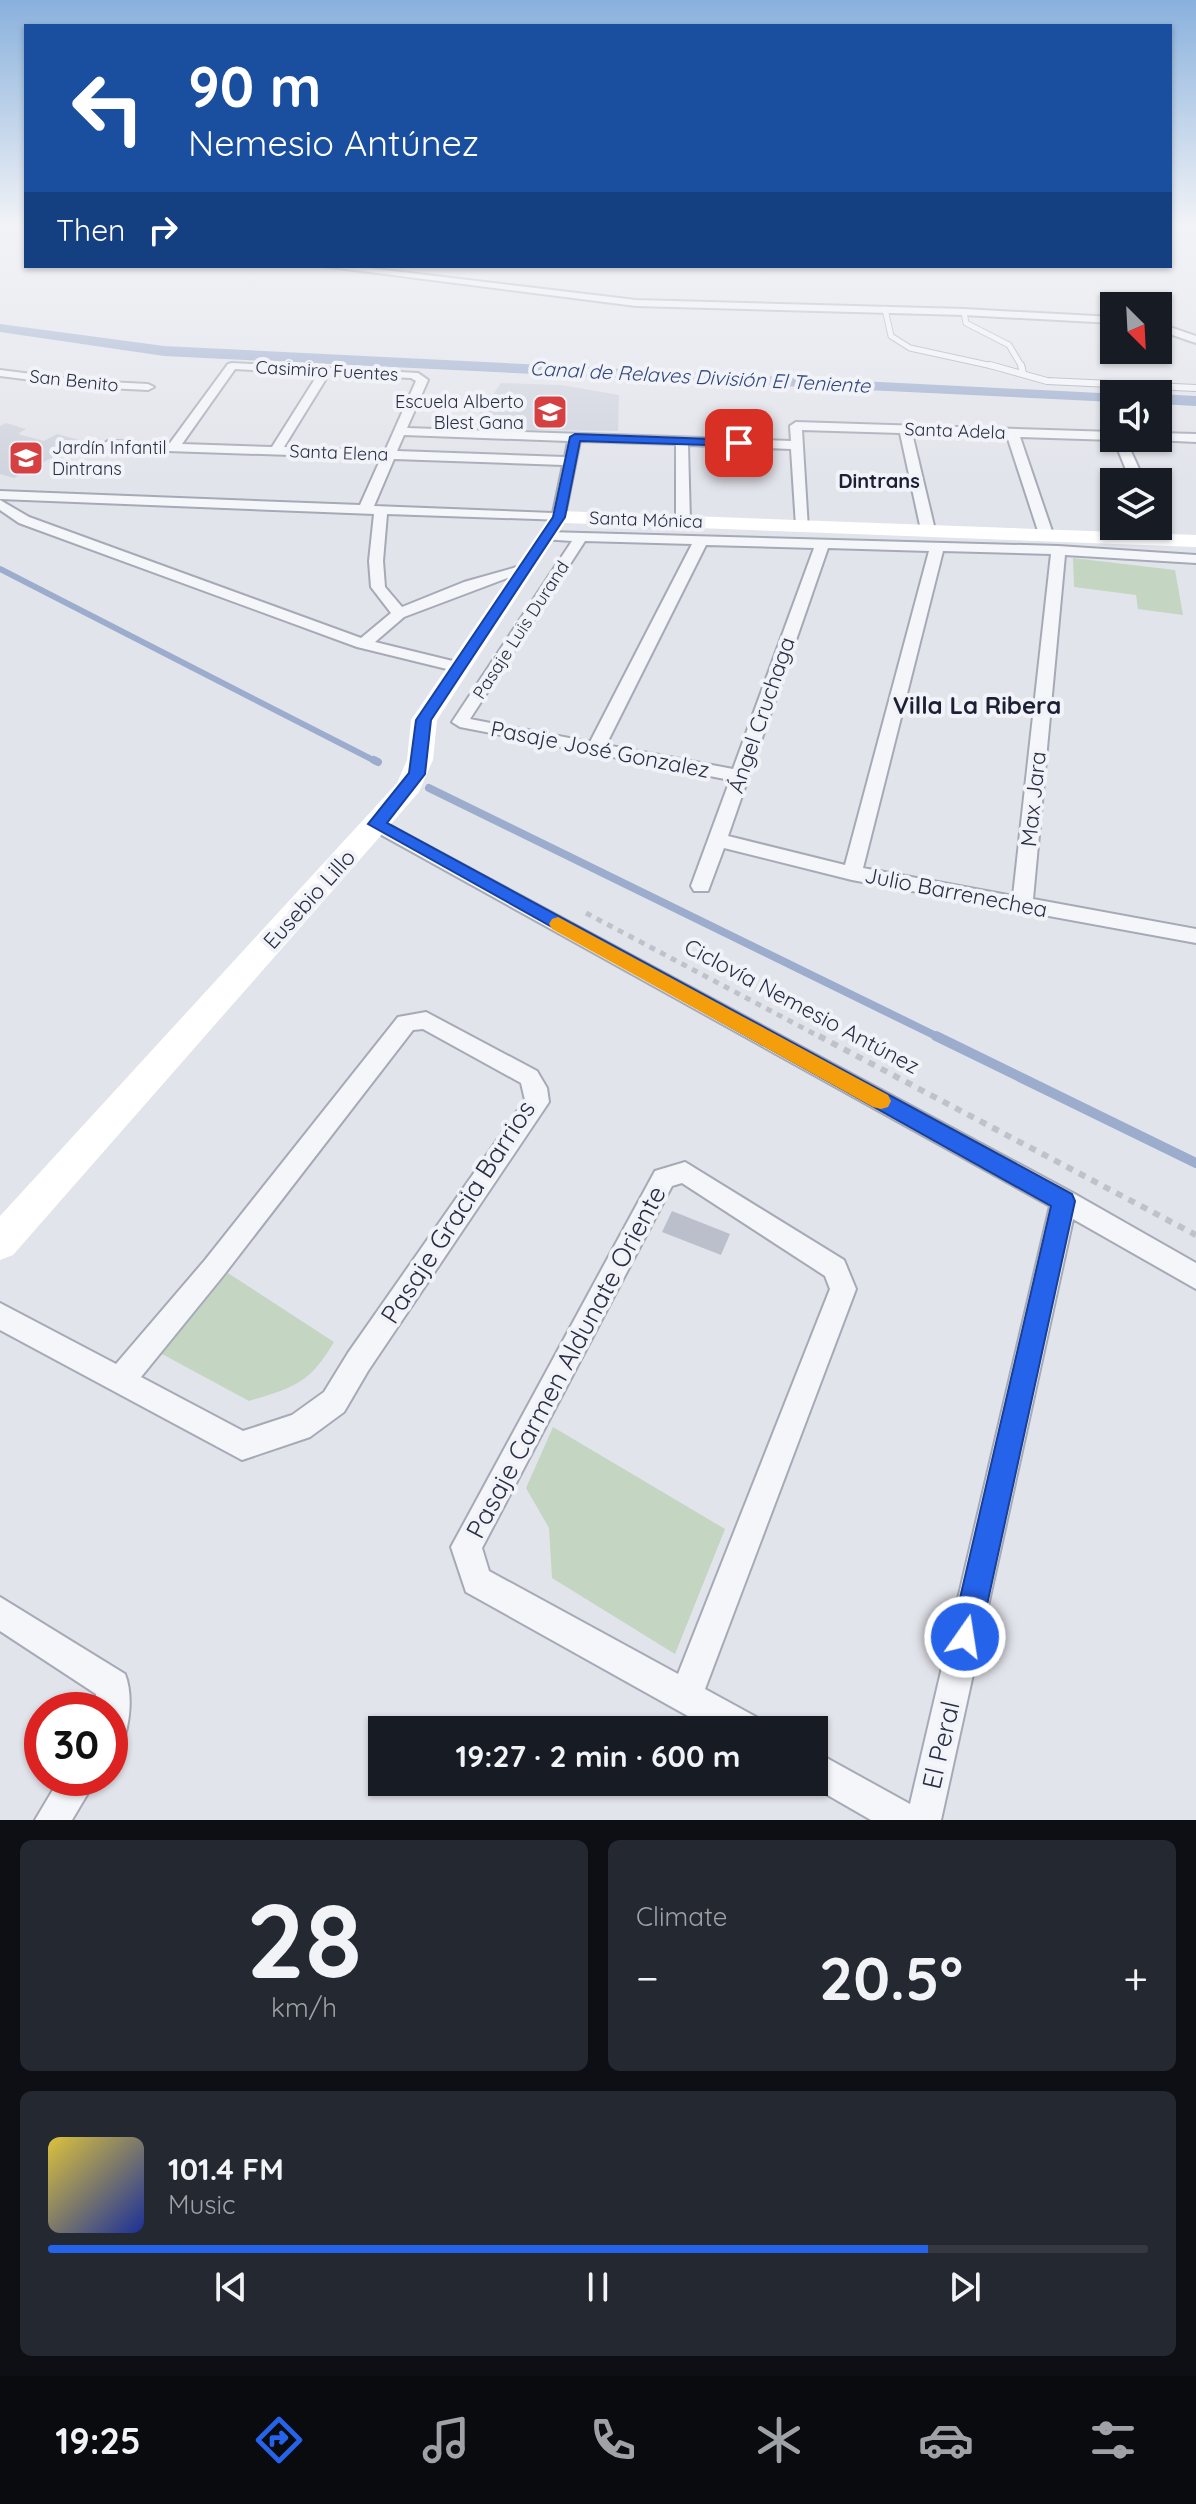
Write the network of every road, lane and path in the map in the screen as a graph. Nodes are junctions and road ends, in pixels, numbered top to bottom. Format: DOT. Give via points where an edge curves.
graph roads {
  1 [pos="964,312"];
  2 [pos="886,313"];
  3 [pos="982,313"];
  4 [pos="1100,319"];
  5 [pos="1172,331"];
  6 [pos="1196,340"];
  7 [pos="325,371"];
  8 [pos="0,373"];
  9 [pos="1023,373"];
  10 [pos="16,375"];
  11 [pos="0,382"];
  12 [pos="148,387"];
  13 [pos="1196,388"];
  14 [pos="905,429"];
  15 [pos="399,431"];
  16 [pos="1012,432"];
  17 [pos="1100,436"];
  18 [pos="575,437"];
  19 [pos="1172,437"];
  20 [pos="1196,438"];
  21 [pos="682,441"];
  22 [pos="108,445"];
  23 [pos="796,445"];
  24 [pos="174,447"];
  25 [pos="276,451"];
  26 [pos="389,454"];
  27 [pos="571,461"];
  28 [pos="0,495"];
  29 [pos="0,504"];
  30 [pos="365,510"];
  31 [pos="381,511"];
  32 [pos="683,522"];
  33 [pos="803,526"];
  34 [pos="553,527"];
  35 [pos="1172,535"];
  36 [pos="581,537"];
  37 [pos="932,538"];
  38 [pos="1100,538"];
  39 [pos="701,540"];
  40 [pos="1196,541"];
  41 [pos="1052,542"];
  42 [pos="822,544"];
  43 [pos="1196,559"];
  44 [pos="524,569"];
  45 [pos="399,614"];
  46 [pos="363,644"];
  47 [pos="459,667"];
  48 [pos="460,722"];
  49 [pos="596,747"];
  50 [pos="740,776"];
  51 [pos="376,824"];
  52 [pos="717,840"];
  53 [pos="852,873"];
  54 [pos="701,886"];
  55 [pos="1022,905"];
  56 [pos="575,907"];
  57 [pos="1196,936"];
  58 [pos="1064,1201"];
  59 [pos="1196,1235"];
  60 [pos="0,1243"];
  61 [pos="1196,1277"];
  62 [pos="0,1316"];
  63 [pos="121,1379"];
  64 [pos="0,1613"];
  65 [pos="113,1692"];
  66 [pos="686,1696"];
  67 [pos="721,1716"];
  68 [pos="828,1776"];
  69 [pos="68,1796"];
  70 [pos="52,1820"];
  71 [pos="905,1820"];
  72 [pos="924,1820"];
  1 -- 9 [label="lane" via="974,330 1015,348"];
  2 -- 9 [label="lane" via="891,336 904,346"];
  3 -- 4 [label="street"];
  5 -- 6 [label="street"];
  7 -- 15 [label="street, Casimiro Fuentes" via="414,375 422,380"];
  7 -- 24 [label="street, Casimiro Fuentes" via="232,366"];
  7 -- 25 [label="street"];
  8 -- 10 [label="street, San Benito"];
  9 -- 13 [label="lane" via="1047,381"];
  10 -- 11 [label="street"];
  10 -- 12 [label="street, San Benito"];
  14 -- 16 [label="street, Santa Adela"];
  14 -- 23 [label="street, Santa Adela" via="796,426"];
  14 -- 37 [label="street"];
  15 -- 18 [label="street"];
  15 -- 26 [label="street"];
  16 -- 17 [label="street, Santa Adela"];
  16 -- 41 [label="street"];
  18 -- 21 [label="street"];
  18 -- 27 [label="street"];
  19 -- 20 [label="street"];
  21 -- 23 [label="street"];
  21 -- 32 [label="street"];
  22 -- 24 [label="street, Santa Elena"];
  23 -- 33 [label="street"];
  24 -- 25 [label="street, Santa Elena"];
  25 -- 26 [label="street, Santa Elena"];
  26 -- 27 [label="street, Santa Elena"];
  26 -- 30 [label="street"];
  27 -- 34 [label="street"];
  28 -- 30 [label="street, Santa Mónica"];
  29 -- 46 [label="street" via="24,520"];
  30 -- 31 [label="street, Santa Mónica"];
  31 -- 34 [label="street, Santa Mónica"];
  31 -- 45 [label="street" via="378,587"];
  32 -- 33 [label="street, Santa Mónica"];
  32 -- 34 [label="street, Santa Mónica"];
  33 -- 37 [label="street, Santa Mónica"];
  34 -- 36 [label="street, Santa Mónica"];
  34 -- 44 [label="street, Eusebio Lillo"];
  35 -- 40 [label="street, Santa Mónica"];
  36 -- 39 [label="street, Santa Mónica"];
  36 -- 48 [label="street, Pasaje Luis Durand"];
  37 -- 41 [label="street, Santa Mónica"];
  37 -- 42 [label="street, Santa Mónica"];
  37 -- 53 [label="street"];
  38 -- 41 [label="street, Santa Mónica"];
  39 -- 42 [label="street, Santa Mónica"];
  39 -- 49 [label="street"];
  41 -- 43 [label="street, Santa Mónica"];
  41 -- 55 [label="street, Max Jara"];
  42 -- 50 [label="street, Ángel Cruchaga"];
  44 -- 45 [label="street"];
  44 -- 47 [label="street, Eusebio Lillo"];
  45 -- 46 [label="street"];
  46 -- 47 [label="street"];
  47 -- 51 [label="street, Eusebio Lillo" via="424,720 417,774"];
  48 -- 49 [label="street, Pasaje José Gonzalez"];
  49 -- 50 [label="street, Pasaje José Gonzalez"];
  50 -- 52 [label="street, Ángel Cruchaga"];
  51 -- 58 [label="street"];
  51 -- 60 [label="street, Eusebio Lillo"];
  52 -- 53 [label="street, Julio Barrenechea"];
  52 -- 54 [label="street, Ángel Cruchaga"];
  53 -- 55 [label="street, Julio Barrenechea"];
  55 -- 57 [label="street, Julio Barrenechea"];
  56 -- 59 [label="path, Ciclovía Nemesio Antúnez"];
  58 -- 61 [label="street"];
  58 -- 72 [label="street, El Peral"];
  62 -- 63 [label="street"];
  63 -- 63 [label="street, Pasaje Gracia Barrios" via="242,1446 300,1427 334,1402 537,1102 529,1077 426,1020 406,1023"];
  64 -- 65 [label="street" via="113,1686"];
  66 -- 66 [label="street, Pasaje Carmen Aldunate Oriente" via="477,1581 466,1547 664,1178 685,1172 835,1268 843,1289"];
  66 -- 67 [label="street, Pasaje Carmen Aldunate Oriente"];
  68 -- 71 [label="street"];
  69 -- 70 [label="street"];
}
